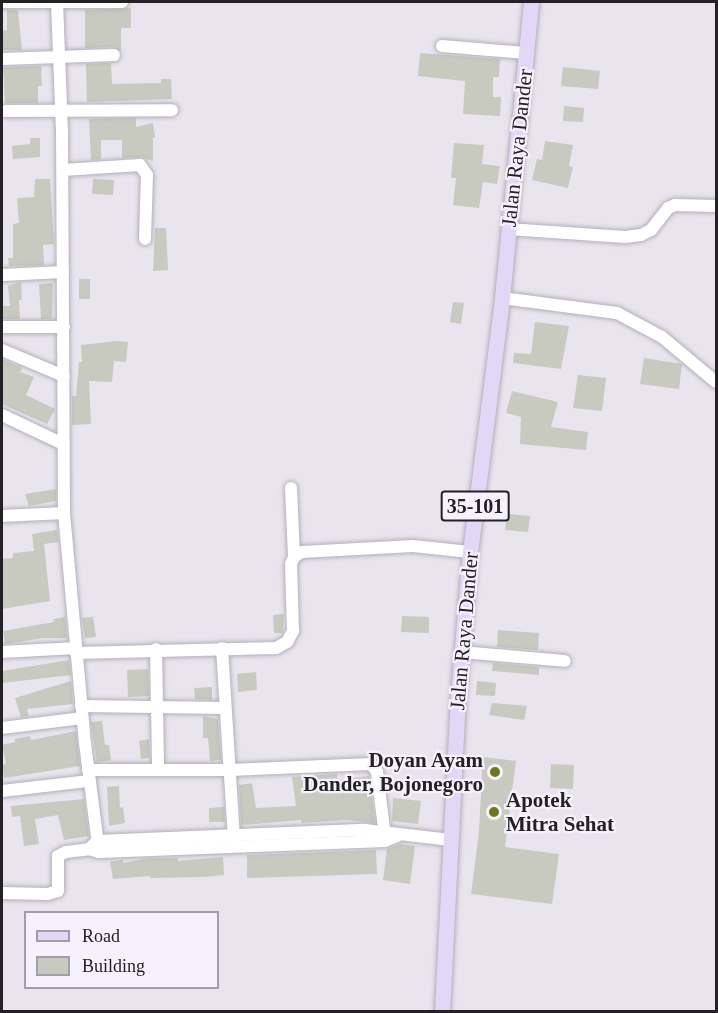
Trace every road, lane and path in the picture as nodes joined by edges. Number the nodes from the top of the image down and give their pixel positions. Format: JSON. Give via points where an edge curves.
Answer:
{"nodes":[{"id":1,"x":2,"y":2,"type":"edge"},
{"id":2,"x":57,"y":2,"type":"edge"},
{"id":3,"x":122,"y":2,"type":"edge"},
{"id":4,"x":531,"y":2,"type":"edge"},
{"id":5,"x":442,"y":46,"type":"dead end"},
{"id":6,"x":526,"y":53,"type":"junction"},
{"id":7,"x":114,"y":55,"type":"dead end"},
{"id":8,"x":2,"y":59,"type":"edge"},
{"id":9,"x":59,"y":59,"type":"junction"},
{"id":10,"x":172,"y":110,"type":"dead end"},
{"id":11,"x":5,"y":111,"type":"dead end"},
{"id":12,"x":60,"y":112,"type":"junction"},
{"id":13,"x":63,"y":170,"type":"junction"},
{"id":14,"x":717,"y":206,"type":"edge"},
{"id":15,"x":508,"y":229,"type":"junction"},
{"id":16,"x":145,"y":239,"type":"dead end"},
{"id":17,"x":63,"y":272,"type":"junction"},
{"id":18,"x":2,"y":275,"type":"edge"},
{"id":19,"x":502,"y":298,"type":"junction"},
{"id":20,"x":2,"y":327,"type":"edge"},
{"id":21,"x":64,"y":327,"type":"junction"},
{"id":22,"x":2,"y":350,"type":"edge"},
{"id":23,"x":64,"y":376,"type":"junction"},
{"id":24,"x":717,"y":382,"type":"edge"},
{"id":25,"x":2,"y":417,"type":"edge"},
{"id":26,"x":63,"y":444,"type":"junction"},
{"id":27,"x":291,"y":488,"type":"dead end"},
{"id":28,"x":64,"y":513,"type":"junction"},
{"id":29,"x":2,"y":516,"type":"edge"},
{"id":30,"x":470,"y":552,"type":"junction"},
{"id":31,"x":294,"y":557,"type":"junction"},
{"id":32,"x":222,"y":648,"type":"junction"},
{"id":33,"x":156,"y":649,"type":"junction"},
{"id":34,"x":76,"y":651,"type":"junction"},
{"id":35,"x":2,"y":652,"type":"edge"},
{"id":36,"x":461,"y":652,"type":"junction"},
{"id":37,"x":565,"y":661,"type":"dead end"},
{"id":38,"x":157,"y":706,"type":"junction"},
{"id":39,"x":225,"y":708,"type":"junction"},
{"id":40,"x":82,"y":712,"type":"junction"},
{"id":41,"x":2,"y":728,"type":"edge"},
{"id":42,"x":158,"y":769,"type":"junction"},
{"id":43,"x":230,"y":770,"type":"junction"},
{"id":44,"x":88,"y":775,"type":"junction"},
{"id":45,"x":2,"y":791,"type":"edge"},
{"id":46,"x":385,"y":836,"type":"junction"},
{"id":47,"x":234,"y":840,"type":"junction"},
{"id":48,"x":450,"y":840,"type":"junction"},
{"id":49,"x":95,"y":847,"type":"junction"},
{"id":50,"x":2,"y":893,"type":"edge"},
{"id":51,"x":442,"y":1011,"type":"edge"}],
"edges":[{"from":1,"to":2,"type":"street"},
{"from":2,"to":3,"type":"street"},
{"from":2,"to":9,"type":"street"},
{"from":4,"to":6,"type":"main road","name":"Jalan Raya Dander","number":"35-101"},
{"from":5,"to":6,"type":"street"},
{"from":6,"to":15,"type":"main road","name":"Jalan Raya Dander","number":"35-101"},
{"from":7,"to":9,"type":"street"},
{"from":8,"to":9,"type":"street"},
{"from":9,"to":12,"type":"street"},
{"from":10,"to":12,"type":"street"},
{"from":11,"to":12,"type":"street"},
{"from":12,"to":13,"type":"street"},
{"from":13,"to":16,"type":"street","via":[[140,165],[147,175]]},
{"from":13,"to":17,"type":"street"},
{"from":14,"to":15,"type":"street","via":[[675,205],[668,208],[651,231],[625,237]]},
{"from":15,"to":19,"type":"main road","name":"Jalan Raya Dander","number":"35-101"},
{"from":17,"to":18,"type":"street"},
{"from":17,"to":21,"type":"street"},
{"from":19,"to":24,"type":"street","via":[[617,313],[662,337]]},
{"from":19,"to":30,"type":"main road","name":"Jalan Raya Dander","number":"35-101"},
{"from":20,"to":21,"type":"street"},
{"from":21,"to":23,"type":"street"},
{"from":22,"to":23,"type":"street"},
{"from":23,"to":26,"type":"street"},
{"from":25,"to":26,"type":"street"},
{"from":26,"to":28,"type":"street"},
{"from":27,"to":31,"type":"street"},
{"from":28,"to":29,"type":"street"},
{"from":28,"to":34,"type":"street"},
{"from":30,"to":31,"type":"street","via":[[401,546],[309,550]]},
{"from":30,"to":36,"type":"main road","name":"Jalan Raya Dander","number":"35-101"},
{"from":31,"to":32,"type":"street","via":[[291,638],[276,648]]},
{"from":32,"to":33,"type":"street"},
{"from":32,"to":39,"type":"street"},
{"from":33,"to":34,"type":"street"},
{"from":33,"to":38,"type":"street"},
{"from":34,"to":35,"type":"street"},
{"from":34,"to":40,"type":"street"},
{"from":36,"to":37,"type":"street"},
{"from":36,"to":48,"type":"main road","name":"Jalan Raya Dander","number":"35-101"},
{"from":38,"to":39,"type":"street"},
{"from":38,"to":40,"type":"street"},
{"from":38,"to":42,"type":"street"},
{"from":39,"to":43,"type":"street"},
{"from":40,"to":41,"type":"street"},
{"from":40,"to":44,"type":"street"},
{"from":42,"to":43,"type":"street"},
{"from":42,"to":44,"type":"street"},
{"from":43,"to":46,"type":"street","via":[[372,764],[377,772]]},
{"from":43,"to":47,"type":"street"},
{"from":44,"to":45,"type":"street"},
{"from":44,"to":49,"type":"street"},
{"from":46,"to":47,"type":"street"},
{"from":46,"to":48,"type":"street"},
{"from":47,"to":49,"type":"street"},
{"from":48,"to":51,"type":"main road","name":"Jalan Raya Dander","number":"35-101"},
{"from":49,"to":50,"type":"street","via":[[58,856],[60,887],[54,893]]}]}
